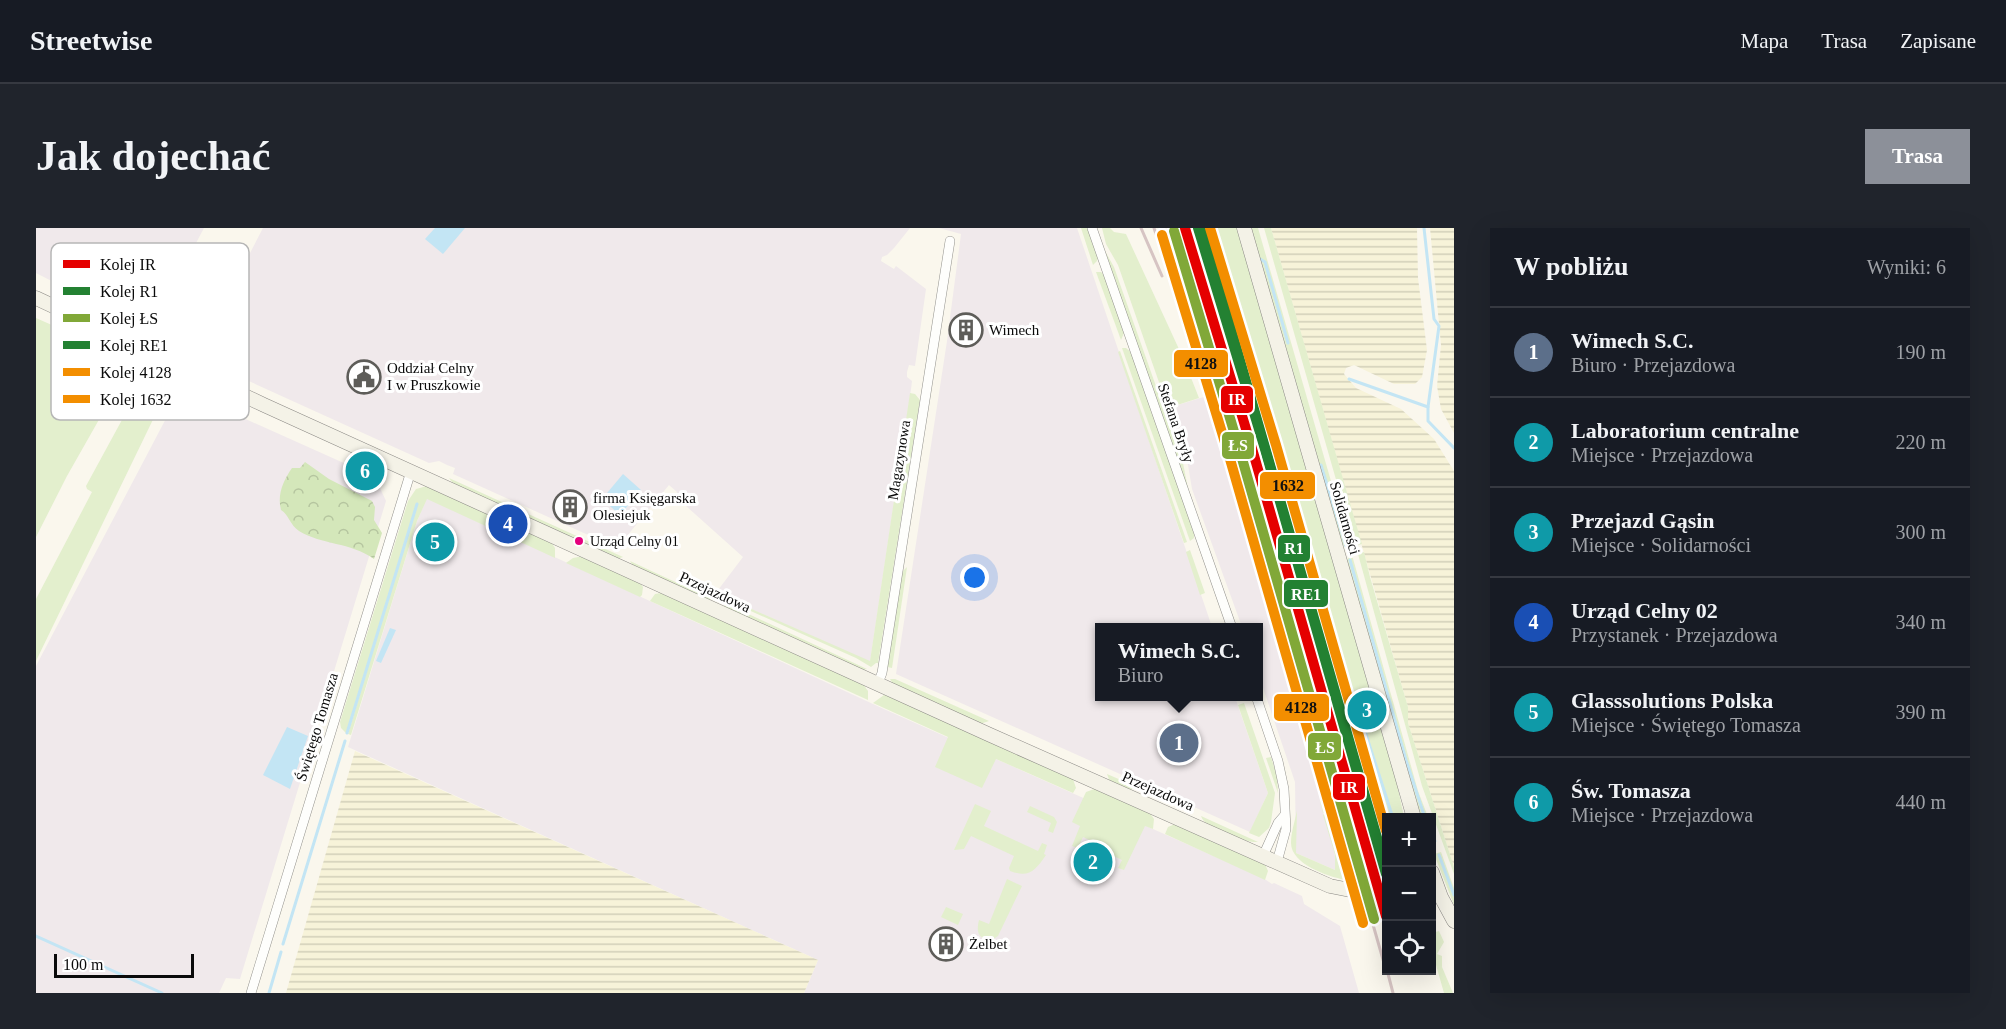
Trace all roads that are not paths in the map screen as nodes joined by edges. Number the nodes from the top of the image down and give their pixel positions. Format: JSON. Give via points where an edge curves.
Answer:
{"nodes":[{"id":1,"x":1092,"y":228,"type":"edge"},
{"id":2,"x":1244,"y":228,"type":"edge"},
{"id":3,"x":951,"y":241,"type":"dead end"},
{"id":4,"x":36,"y":298,"type":"edge"},
{"id":5,"x":51,"y":305,"type":"edge"},
{"id":6,"x":249,"y":398,"type":"edge"},
{"id":7,"x":411,"y":471,"type":"junction"},
{"id":8,"x":1231,"y":623,"type":"edge"},
{"id":9,"x":878,"y":683,"type":"junction"},
{"id":10,"x":1258,"y":701,"type":"edge"},
{"id":11,"x":1413,"y":813,"type":"edge"},
{"id":12,"x":1284,"y":816,"type":"junction"},
{"id":13,"x":1263,"y":856,"type":"junction"},
{"id":14,"x":1277,"y":862,"type":"junction"},
{"id":15,"x":1436,"y":884,"type":"edge"},
{"id":16,"x":1382,"y":887,"type":"edge"},
{"id":17,"x":1454,"y":921,"type":"edge"},
{"id":18,"x":251,"y":993,"type":"edge"}],
"edges":[{"from":1,"to":8,"type":"street","name":"Stefana Bryły"},
{"from":2,"to":11,"type":"street","name":"Solidarności"},
{"from":3,"to":9,"type":"street","name":"Magazynowa"},
{"from":4,"to":5,"type":"street","name":"Przejazdowa"},
{"from":6,"to":7,"type":"street","name":"Przejazdowa"},
{"from":7,"to":9,"type":"street","name":"Przejazdowa"},
{"from":7,"to":18,"type":"street","name":"Świętego Tomasza"},
{"from":9,"to":13,"type":"street","name":"Przejazdowa"},
{"from":10,"to":12,"type":"street","via":[[1282,775]]},
{"from":12,"to":13,"type":"street"},
{"from":12,"to":14,"type":"street","via":[[1286,829]]},
{"from":13,"to":14,"type":"street","name":"Przejazdowa"},
{"from":14,"to":16,"type":"street","name":"Przejazdowa","via":[[1342,890]]},
{"from":15,"to":17,"type":"street"}]}
